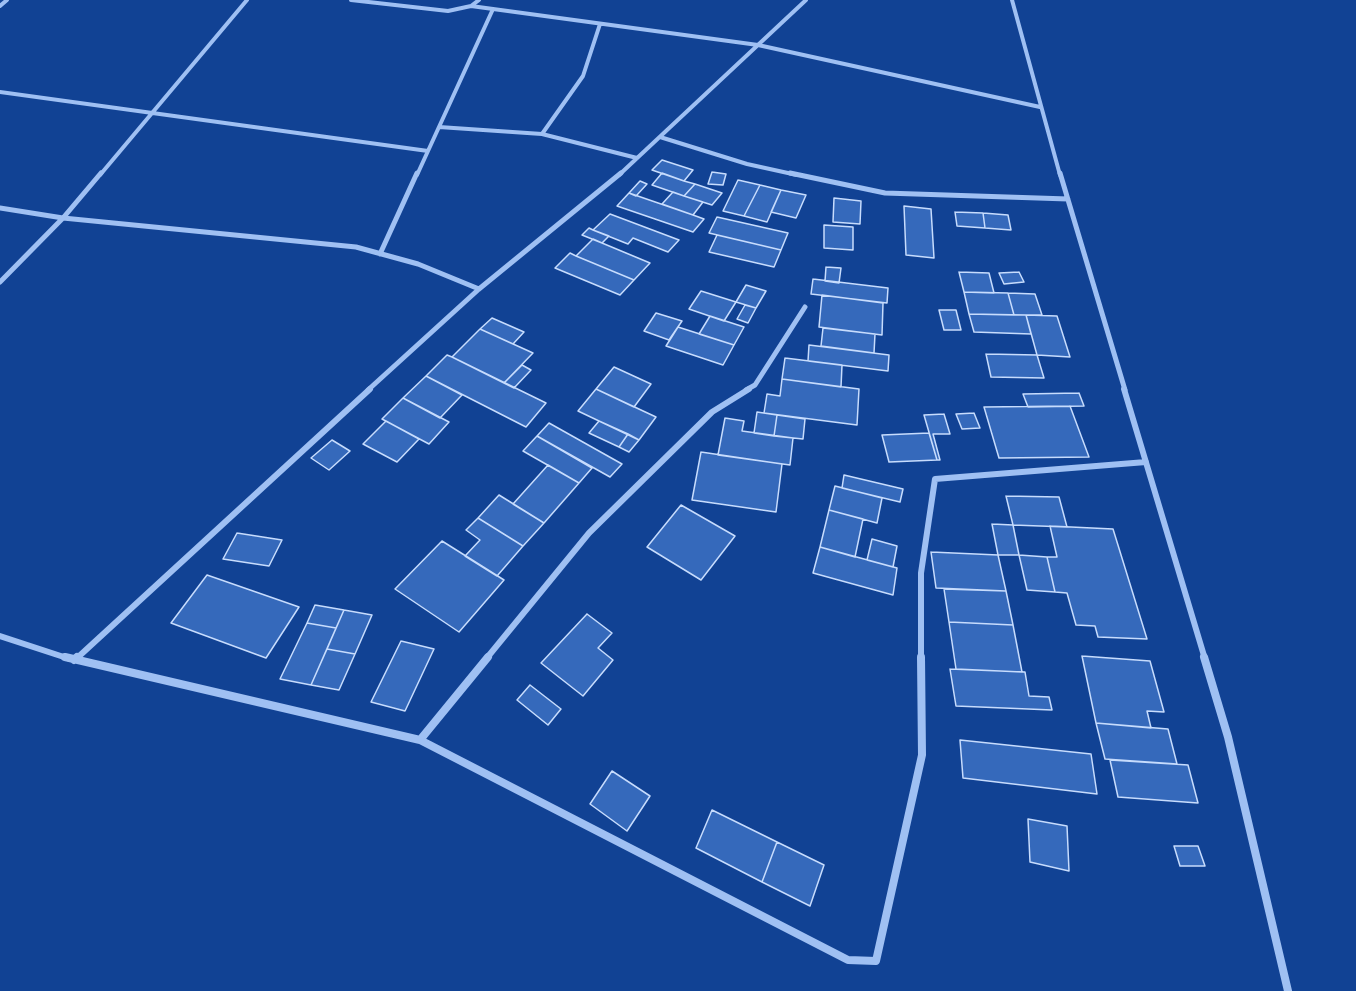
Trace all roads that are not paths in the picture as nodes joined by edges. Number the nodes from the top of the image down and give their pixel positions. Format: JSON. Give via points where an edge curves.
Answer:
{"nodes":[{"id":1,"x":7,"y":0,"type":"edge"},
{"id":2,"x":247,"y":0,"type":"edge"},
{"id":3,"x":351,"y":0,"type":"edge"},
{"id":4,"x":479,"y":0,"type":"edge"},
{"id":5,"x":806,"y":0,"type":"edge"},
{"id":6,"x":1012,"y":0,"type":"edge"},
{"id":7,"x":0,"y":6,"type":"edge"},
{"id":8,"x":471,"y":6,"type":"junction"},
{"id":9,"x":493,"y":9,"type":"junction"},
{"id":10,"x":600,"y":24,"type":"junction"},
{"id":11,"x":758,"y":45,"type":"junction"},
{"id":12,"x":0,"y":92,"type":"edge"},
{"id":13,"x":1040,"y":107,"type":"junction"},
{"id":14,"x":153,"y":111,"type":"junction"},
{"id":15,"x":439,"y":127,"type":"junction"},
{"id":16,"x":542,"y":134,"type":"junction"},
{"id":17,"x":660,"y":137,"type":"junction"},
{"id":18,"x":428,"y":151,"type":"junction"},
{"id":19,"x":637,"y":159,"type":"junction"},
{"id":20,"x":1068,"y":199,"type":"junction"},
{"id":21,"x":0,"y":208,"type":"edge"},
{"id":22,"x":63,"y":218,"type":"junction"},
{"id":23,"x":380,"y":254,"type":"junction"},
{"id":24,"x":0,"y":282,"type":"edge"},
{"id":25,"x":479,"y":289,"type":"junction"},
{"id":26,"x":806,"y":307,"type":"dead end"},
{"id":27,"x":1146,"y":462,"type":"junction"},
{"id":28,"x":0,"y":636,"type":"edge"},
{"id":29,"x":74,"y":660,"type":"junction"},
{"id":30,"x":420,"y":740,"type":"junction"},
{"id":31,"x":1288,"y":991,"type":"edge"}],
"edges":[{"from":1,"to":7,"type":"street"},
{"from":2,"to":14,"type":"street"},
{"from":3,"to":8,"type":"street","via":[[448,11]]},
{"from":4,"to":8,"type":"street"},
{"from":5,"to":11,"type":"street"},
{"from":6,"to":13,"type":"street"},
{"from":8,"to":9,"type":"street"},
{"from":9,"to":10,"type":"street"},
{"from":9,"to":15,"type":"street"},
{"from":10,"to":11,"type":"street"},
{"from":10,"to":16,"type":"street","via":[[583,76]]},
{"from":11,"to":13,"type":"street"},
{"from":11,"to":17,"type":"street"},
{"from":12,"to":14,"type":"street"},
{"from":13,"to":20,"type":"street"},
{"from":14,"to":18,"type":"street"},
{"from":14,"to":22,"type":"street"},
{"from":15,"to":16,"type":"street"},
{"from":15,"to":18,"type":"street"},
{"from":16,"to":19,"type":"street"},
{"from":17,"to":19,"type":"street"},
{"from":17,"to":20,"type":"street","via":[[747,164],[885,193]]},
{"from":18,"to":23,"type":"street"},
{"from":19,"to":25,"type":"street"},
{"from":20,"to":27,"type":"street"},
{"from":21,"to":22,"type":"street"},
{"from":22,"to":23,"type":"street","via":[[356,247]]},
{"from":22,"to":24,"type":"street"},
{"from":23,"to":25,"type":"street","via":[[418,264]]},
{"from":25,"to":29,"type":"street"},
{"from":26,"to":30,"type":"street","via":[[755,386],[712,412],[589,533]]},
{"from":27,"to":30,"type":"street","via":[[935,479],[921,573],[922,755],[876,961],[848,960]]},
{"from":27,"to":31,"type":"street","via":[[1228,737]]},
{"from":28,"to":29,"type":"street"},
{"from":29,"to":30,"type":"street"}]}
